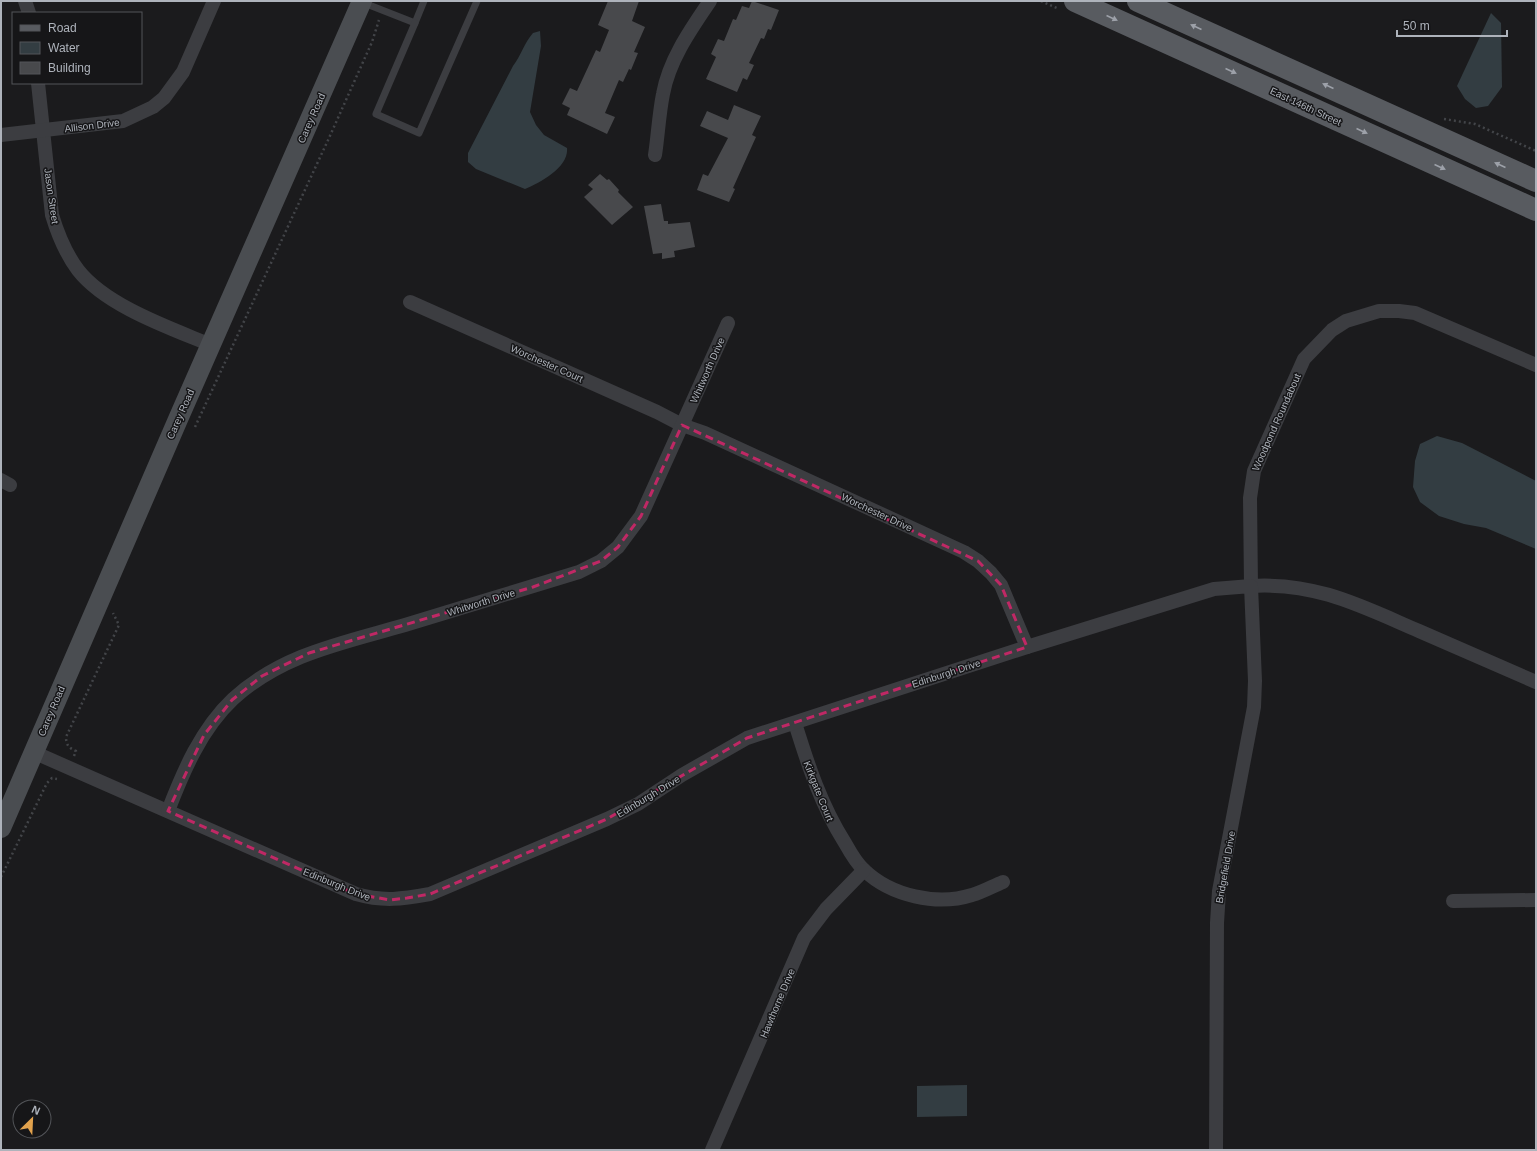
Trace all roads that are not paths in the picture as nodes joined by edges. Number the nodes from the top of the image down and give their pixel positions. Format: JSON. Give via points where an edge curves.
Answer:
{"nodes":[{"id":1,"x":25,"y":1,"type":"edge"},
{"id":2,"x":214,"y":1,"type":"edge"},
{"id":3,"x":362,"y":1,"type":"edge"},
{"id":4,"x":424,"y":1,"type":"edge"},
{"id":5,"x":477,"y":1,"type":"edge"},
{"id":6,"x":710,"y":1,"type":"edge"},
{"id":7,"x":1076,"y":1,"type":"edge"},
{"id":8,"x":1138,"y":1,"type":"edge"},
{"id":9,"x":29,"y":12,"type":"edge"},
{"id":10,"x":415,"y":22,"type":"junction"},
{"id":11,"x":38,"y":84,"type":"edge"},
{"id":12,"x":44,"y":130,"type":"junction"},
{"id":13,"x":1,"y":135,"type":"edge"},
{"id":14,"x":655,"y":155,"type":"dead end"},
{"id":15,"x":1536,"y":181,"type":"edge"},
{"id":16,"x":1536,"y":210,"type":"edge"},
{"id":17,"x":410,"y":302,"type":"dead end"},
{"id":18,"x":728,"y":323,"type":"dead end"},
{"id":19,"x":211,"y":345,"type":"junction"},
{"id":20,"x":1536,"y":365,"type":"edge"},
{"id":21,"x":682,"y":425,"type":"junction"},
{"id":22,"x":1251,"y":586,"type":"junction"},
{"id":23,"x":1027,"y":647,"type":"junction"},
{"id":24,"x":1536,"y":682,"type":"edge"},
{"id":25,"x":795,"y":723,"type":"junction"},
{"id":26,"x":33,"y":752,"type":"junction"},
{"id":27,"x":168,"y":811,"type":"junction"},
{"id":28,"x":1,"y":828,"type":"edge"},
{"id":29,"x":864,"y":870,"type":"junction"},
{"id":30,"x":1003,"y":882,"type":"dead end"},
{"id":31,"x":1536,"y":900,"type":"edge"},
{"id":32,"x":1453,"y":901,"type":"dead end"},
{"id":33,"x":712,"y":1150,"type":"edge"},
{"id":34,"x":1216,"y":1150,"type":"edge"}],
"edges":[{"from":1,"to":9,"type":"street"},
{"from":2,"to":12,"type":"street","name":"Allison Drive","via":[[183,72],[164,98],[153,107],[123,121]]},
{"from":3,"to":10,"type":"lane"},
{"from":3,"to":19,"type":"street","name":"Carey Road"},
{"from":4,"to":10,"type":"lane"},
{"from":5,"to":10,"type":"lane","via":[[419,133],[376,114]]},
{"from":6,"to":14,"type":"street","via":[[689,31],[674,61],[663,93]]},
{"from":7,"to":16,"type":"main road","name":"East 146th Street","one_way":true},
{"from":15,"to":8,"type":"main road","one_way":true},
{"from":11,"to":12,"type":"street","name":"Jason Street"},
{"from":12,"to":13,"type":"street","name":"Allison Drive"},
{"from":12,"to":19,"type":"street","name":"Jason Street","via":[[52,215],[64,247],[79,271],[107,297]]},
{"from":17,"to":21,"type":"street","name":"Worchester Court"},
{"from":18,"to":21,"type":"street","name":"Whitworth Drive"},
{"from":19,"to":26,"type":"street","name":"Carey Road"},
{"from":20,"to":22,"type":"street","name":"Woodpond Roundabout","via":[[1415,313],[1379,312],[1346,321],[1332,330],[1304,358],[1254,472],[1250,498]]},
{"from":21,"to":23,"type":"street","name":"Worchester Drive","via":[[964,552],[978,561],[1001,585]]},
{"from":21,"to":27,"type":"street","name":"Whitworth Drive","via":[[641,516],[618,547],[601,561],[579,572],[309,653],[262,676],[232,700],[204,735]]},
{"from":22,"to":23,"type":"street","name":"Edinburgh Drive","via":[[1214,589]]},
{"from":22,"to":24,"type":"street","via":[[1297,586],[1348,600]]},
{"from":22,"to":34,"type":"street","name":"Bridgefield Drive","via":[[1254,707],[1219,892],[1216,923]]},
{"from":23,"to":25,"type":"street","name":"Edinburgh Drive"},
{"from":25,"to":27,"type":"street","name":"Edinburgh Drive","via":[[747,738],[607,820],[430,894],[407,898],[374,899],[356,894]]},
{"from":25,"to":29,"type":"street","name":"Kirkgate Court","via":[[809,770],[830,820]]},
{"from":26,"to":27,"type":"street","name":"Edinburgh Drive"},
{"from":26,"to":28,"type":"street","name":"Carey Road"},
{"from":29,"to":30,"type":"street","name":"Kirkgate Court","via":[[893,889],[932,899],[972,895]]},
{"from":29,"to":33,"type":"street","name":"Hawthorne Drive","via":[[826,909],[804,938]]},
{"from":31,"to":32,"type":"street"}]}
